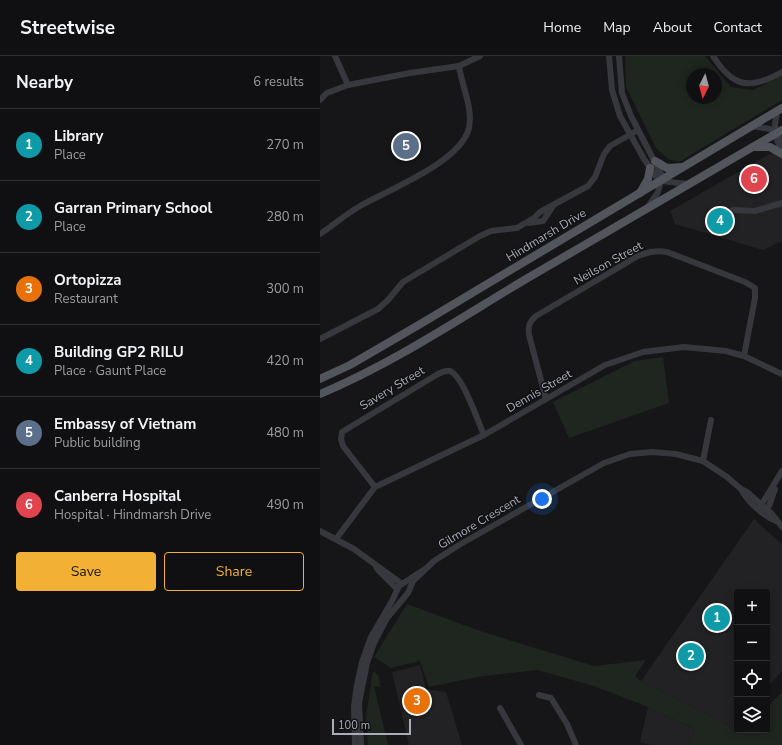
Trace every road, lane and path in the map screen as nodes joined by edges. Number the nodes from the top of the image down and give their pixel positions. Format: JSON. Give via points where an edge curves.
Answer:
{"nodes":[{"id":1,"x":335,"y":56,"type":"edge"},
{"id":2,"x":480,"y":56,"type":"edge"},
{"id":3,"x":609,"y":56,"type":"edge"},
{"id":4,"x":619,"y":56,"type":"edge"},
{"id":5,"x":713,"y":56,"type":"edge"},
{"id":6,"x":460,"y":66,"type":"junction"},
{"id":7,"x":782,"y":72,"type":"edge"},
{"id":8,"x":348,"y":85,"type":"junction"},
{"id":9,"x":323,"y":93,"type":"edge"},
{"id":10,"x":320,"y":100,"type":"edge"},
{"id":11,"x":780,"y":109,"type":"edge"},
{"id":12,"x":751,"y":126,"type":"junction"},
{"id":13,"x":638,"y":130,"type":"junction"},
{"id":14,"x":779,"y":132,"type":"edge"},
{"id":15,"x":630,"y":134,"type":"junction"},
{"id":16,"x":782,"y":141,"type":"edge"},
{"id":17,"x":753,"y":147,"type":"junction"},
{"id":18,"x":782,"y":151,"type":"edge"},
{"id":19,"x":782,"y":154,"type":"edge"},
{"id":20,"x":652,"y":164,"type":"junction"},
{"id":21,"x":685,"y":167,"type":"junction"},
{"id":22,"x":662,"y":181,"type":"junction"},
{"id":23,"x":687,"y":184,"type":"junction"},
{"id":24,"x":640,"y":194,"type":"junction"},
{"id":25,"x":782,"y":203,"type":"edge"},
{"id":26,"x":553,"y":206,"type":"junction"},
{"id":27,"x":648,"y":206,"type":"junction"},
{"id":28,"x":733,"y":210,"type":"dead end"},
{"id":29,"x":526,"y":224,"type":"junction"},
{"id":30,"x":320,"y":234,"type":"edge"},
{"id":31,"x":320,"y":339,"type":"edge"},
{"id":32,"x":744,"y":356,"type":"junction"},
{"id":33,"x":782,"y":374,"type":"edge"},
{"id":34,"x":320,"y":379,"type":"edge"},
{"id":35,"x":320,"y":394,"type":"edge"},
{"id":36,"x":546,"y":398,"type":"junction"},
{"id":37,"x":711,"y":420,"type":"dead end"},
{"id":38,"x":484,"y":435,"type":"junction"},
{"id":39,"x":703,"y":461,"type":"junction"},
{"id":40,"x":782,"y":471,"type":"edge"},
{"id":41,"x":778,"y":480,"type":"junction"},
{"id":42,"x":376,"y":487,"type":"junction"},
{"id":43,"x":760,"y":507,"type":"junction"},
{"id":44,"x":765,"y":511,"type":"junction"},
{"id":45,"x":782,"y":527,"type":"edge"},
{"id":46,"x":320,"y":531,"type":"edge"},
{"id":47,"x":336,"y":539,"type":"junction"},
{"id":48,"x":376,"y":567,"type":"junction"},
{"id":49,"x":425,"y":569,"type":"junction"},
{"id":50,"x":403,"y":584,"type":"junction"},
{"id":51,"x":409,"y":589,"type":"junction"},
{"id":52,"x":398,"y":590,"type":"junction"},
{"id":53,"x":404,"y":595,"type":"junction"},
{"id":54,"x":395,"y":603,"type":"junction"},
{"id":55,"x":385,"y":617,"type":"junction"},
{"id":56,"x":539,"y":695,"type":"dead end"},
{"id":57,"x":500,"y":708,"type":"dead end"},
{"id":58,"x":355,"y":745,"type":"edge"},
{"id":59,"x":361,"y":745,"type":"edge"},
{"id":60,"x":521,"y":745,"type":"edge"},
{"id":61,"x":576,"y":745,"type":"edge"}],
"edges":[{"from":1,"to":8,"type":"street"},
{"from":2,"to":6,"type":"street"},
{"from":3,"to":15,"type":"street","via":[[612,90],[620,116]]},
{"from":4,"to":13,"type":"street","via":[[622,93]]},
{"from":5,"to":7,"type":"street","via":[[727,75],[745,84],[762,82]]},
{"from":6,"to":8,"type":"street"},
{"from":6,"to":30,"type":"street","via":[[470,115],[467,133],[460,146],[447,157],[356,208]]},
{"from":8,"to":9,"type":"street"},
{"from":9,"to":10,"type":"street"},
{"from":11,"to":12,"type":"main road","name":"Hindmarsh Drive"},
{"from":11,"to":14,"type":"street","via":[[774,126]]},
{"from":12,"to":14,"type":"street"},
{"from":12,"to":21,"type":"main road","name":"Hindmarsh Drive"},
{"from":13,"to":15,"type":"street"},
{"from":13,"to":20,"type":"street"},
{"from":14,"to":16,"type":"street"},
{"from":14,"to":17,"type":"main road"},
{"from":14,"to":18,"type":"street","via":[[775,140]]},
{"from":15,"to":20,"type":"street"},
{"from":15,"to":26,"type":"street","via":[[610,146],[604,154],[596,177],[588,186]]},
{"from":17,"to":19,"type":"main road","via":[[770,148]]},
{"from":17,"to":23,"type":"main road"},
{"from":20,"to":21,"type":"main road","via":[[667,168]]},
{"from":20,"to":22,"type":"street"},
{"from":20,"to":24,"type":"main road"},
{"from":21,"to":22,"type":"main road","name":"Hindmarsh Drive"},
{"from":22,"to":23,"type":"street"},
{"from":22,"to":24,"type":"main road","name":"Hindmarsh Drive"},
{"from":22,"to":27,"type":"street"},
{"from":23,"to":27,"type":"main road"},
{"from":24,"to":34,"type":"main road","name":"Hindmarsh Drive","via":[[350,365]]},
{"from":25,"to":28,"type":"street","via":[[755,211]]},
{"from":26,"to":29,"type":"street","via":[[540,212]]},
{"from":26,"to":29,"type":"street","via":[[543,221]]},
{"from":27,"to":35,"type":"main road","via":[[429,337],[355,379]]},
{"from":29,"to":31,"type":"street","via":[[480,236],[403,282],[378,309]]},
{"from":32,"to":33,"type":"street","name":"Dennis Street"},
{"from":32,"to":36,"type":"street","name":"Dennis Street","via":[[706,348],[684,347],[643,352],[605,365]]},
{"from":32,"to":36,"type":"street","name":"Neilson Street","via":[[755,288],[667,252],[649,252],[638,256],[530,321],[529,335]]},
{"from":36,"to":38,"type":"street","name":"Dennis Street"},
{"from":37,"to":39,"type":"street"},
{"from":38,"to":42,"type":"street","name":"Dennis Street"},
{"from":38,"to":42,"type":"street","name":"Savery Street","via":[[456,376],[451,371],[438,374],[342,432],[340,439],[343,446]]},
{"from":39,"to":43,"type":"street","name":"Gilmore Crescent","via":[[727,477],[741,489],[744,496]]},
{"from":39,"to":49,"type":"street","name":"Gilmore Crescent","via":[[676,454],[652,452],[630,454],[604,463],[459,545]]},
{"from":40,"to":41,"type":"street"},
{"from":41,"to":43,"type":"street"},
{"from":41,"to":44,"type":"street"},
{"from":42,"to":47,"type":"street","name":"Dennis Street"},
{"from":43,"to":44,"type":"street","name":"Gilmore Crescent"},
{"from":44,"to":45,"type":"street","name":"Gilmore Crescent"},
{"from":46,"to":47,"type":"street"},
{"from":47,"to":48,"type":"street","via":[[354,549]]},
{"from":48,"to":50,"type":"street"},
{"from":48,"to":52,"type":"street"},
{"from":49,"to":50,"type":"street","name":"Gilmore Crescent"},
{"from":49,"to":51,"type":"street","name":"Gilmore Crescent"},
{"from":50,"to":51,"type":"street"},
{"from":50,"to":52,"type":"street","name":"Gilmore Crescent"},
{"from":51,"to":53,"type":"street","name":"Gilmore Crescent"},
{"from":52,"to":53,"type":"street"},
{"from":52,"to":54,"type":"street"},
{"from":53,"to":54,"type":"street"},
{"from":54,"to":55,"type":"street"},
{"from":55,"to":58,"type":"street","via":[[366,650],[357,685]]},
{"from":55,"to":59,"type":"street","via":[[374,643],[362,685],[359,713]]},
{"from":56,"to":61,"type":"street","via":[[551,698]]},
{"from":57,"to":60,"type":"street"}]}
